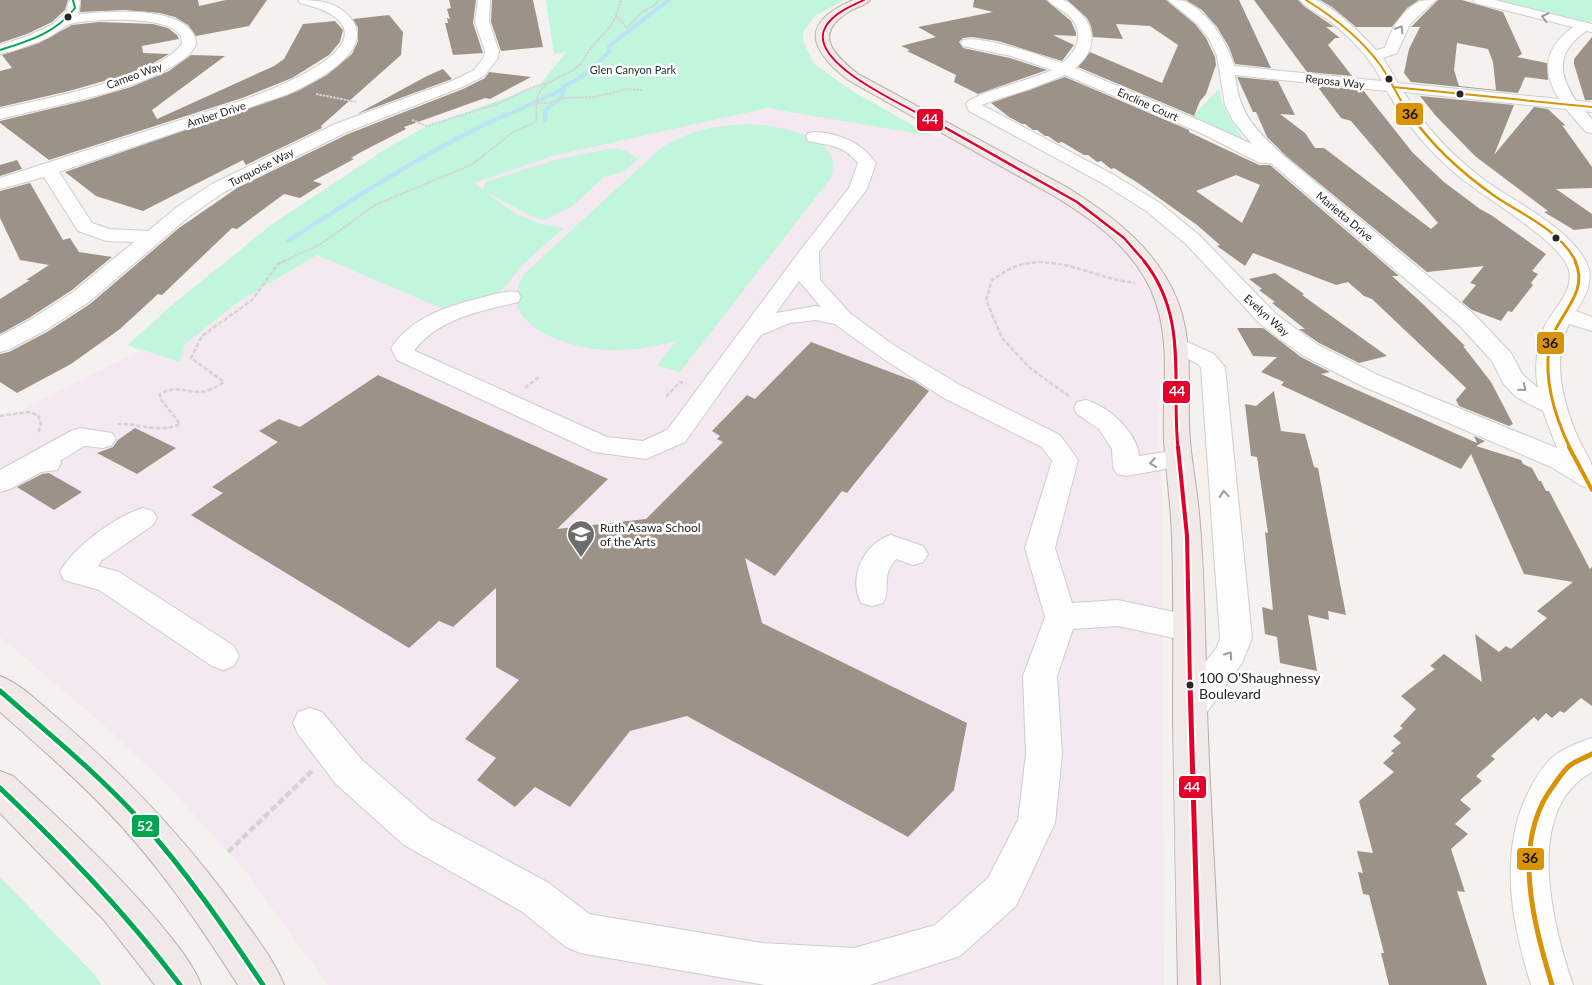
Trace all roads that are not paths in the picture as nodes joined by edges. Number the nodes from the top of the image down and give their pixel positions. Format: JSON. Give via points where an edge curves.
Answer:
{"nodes":[{"id":1,"x":73,"y":0,"type":"edge"},
{"id":2,"x":304,"y":0,"type":"edge"},
{"id":3,"x":484,"y":0,"type":"edge"},
{"id":4,"x":864,"y":0,"type":"edge"},
{"id":5,"x":1054,"y":0,"type":"edge"},
{"id":6,"x":1174,"y":0,"type":"edge"},
{"id":7,"x":1306,"y":0,"type":"edge"},
{"id":8,"x":1430,"y":0,"type":"edge"},
{"id":9,"x":1479,"y":0,"type":"edge"},
{"id":10,"x":68,"y":20,"type":"junction"},
{"id":11,"x":1588,"y":27,"type":"edge"},
{"id":12,"x":968,"y":43,"type":"dead end"},
{"id":13,"x":0,"y":50,"type":"edge"},
{"id":14,"x":1373,"y":54,"type":"junction"},
{"id":15,"x":1064,"y":68,"type":"junction"},
{"id":16,"x":1228,"y":70,"type":"junction"},
{"id":17,"x":1393,"y":87,"type":"junction"},
{"id":18,"x":1570,"y":105,"type":"junction"},
{"id":19,"x":1592,"y":107,"type":"edge"},
{"id":20,"x":0,"y":114,"type":"edge"},
{"id":21,"x":1592,"y":128,"type":"edge"},
{"id":22,"x":814,"y":137,"type":"dead end"},
{"id":23,"x":48,"y":169,"type":"junction"},
{"id":24,"x":0,"y":184,"type":"edge"},
{"id":25,"x":1317,"y":193,"type":"junction"},
{"id":26,"x":151,"y":237,"type":"junction"},
{"id":27,"x":809,"y":252,"type":"junction"},
{"id":28,"x":1585,"y":267,"type":"edge"},
{"id":29,"x":510,"y":297,"type":"dead end"},
{"id":30,"x":1563,"y":314,"type":"junction"},
{"id":31,"x":843,"y":319,"type":"junction"},
{"id":32,"x":1592,"y":324,"type":"edge"},
{"id":33,"x":753,"y":330,"type":"junction"},
{"id":34,"x":1176,"y":344,"type":"junction"},
{"id":35,"x":0,"y":345,"type":"edge"},
{"id":36,"x":1503,"y":358,"type":"junction"},
{"id":37,"x":1549,"y":374,"type":"junction"},
{"id":38,"x":1554,"y":407,"type":"junction"},
{"id":39,"x":1086,"y":408,"type":"road end"},
{"id":40,"x":102,"y":439,"type":"dead end"},
{"id":41,"x":1179,"y":459,"type":"junction"},
{"id":42,"x":1589,"y":481,"type":"edge"},
{"id":43,"x":0,"y":482,"type":"edge"},
{"id":44,"x":143,"y":518,"type":"dead end"},
{"id":45,"x":913,"y":554,"type":"dead end"},
{"id":46,"x":872,"y":594,"type":"dead end"},
{"id":47,"x":1061,"y":617,"type":"junction"},
{"id":48,"x":1188,"y":628,"type":"junction"},
{"id":49,"x":224,"y":656,"type":"dead end"},
{"id":50,"x":0,"y":691,"type":"edge"},
{"id":51,"x":1190,"y":708,"type":"junction"},
{"id":52,"x":322,"y":737,"type":"road end"},
{"id":53,"x":1592,"y":754,"type":"edge"},
{"id":54,"x":0,"y":788,"type":"edge"},
{"id":55,"x":180,"y":985,"type":"edge"},
{"id":56,"x":263,"y":985,"type":"edge"},
{"id":57,"x":1199,"y":985,"type":"edge"},
{"id":58,"x":1552,"y":985,"type":"edge"}],
"edges":[{"from":1,"to":10,"type":"street","via":[[75,8]]},
{"from":2,"to":23,"type":"street","name":"Amber Drive","via":[[337,11],[349,22],[352,30],[343,53],[311,77],[288,88]]},
{"from":3,"to":26,"type":"street","name":"Turquoise Way","via":[[482,22],[492,51],[491,58],[479,73],[333,131],[238,177],[195,203]]},
{"from":4,"to":34,"type":"main road","via":[[834,14],[824,26],[821,40],[830,58],[853,77],[1061,192],[1102,219],[1137,252],[1161,287],[1172,315]]},
{"from":5,"to":15,"type":"street","via":[[1072,12],[1086,34],[1083,49]]},
{"from":6,"to":16,"type":"street","name":"Marietta Drive","via":[[1200,19],[1214,35]]},
{"from":7,"to":14,"type":"street","via":[[1349,29]]},
{"from":14,"to":8,"type":"street","one_way":true,"via":[[1392,50],[1404,22]]},
{"from":11,"to":9,"type":"street","one_way":true},
{"from":10,"to":13,"type":"street","via":[[36,37]]},
{"from":10,"to":20,"type":"street","name":"Cameo Way","via":[[126,16],[156,19],[184,29],[190,38],[183,52],[143,74]]},
{"from":11,"to":18,"type":"street","via":[[1568,37],[1556,56],[1556,79]]},
{"from":12,"to":15,"type":"street","name":"Encline Court","via":[[1013,52]]},
{"from":14,"to":17,"type":"street"},
{"from":15,"to":25,"type":"street","name":"Encline Court","via":[[1226,138],[1275,164]]},
{"from":15,"to":42,"type":"street","name":"Evelyn Way","via":[[1038,82],[974,104],[979,111],[1108,179],[1153,207],[1193,240],[1268,319],[1310,350],[1371,381],[1560,460]]},
{"from":16,"to":17,"type":"street","name":"Reposa Way"},
{"from":16,"to":25,"type":"street","name":"Marietta Drive","via":[[1233,106],[1245,126]]},
{"from":17,"to":18,"type":"street","name":"Reposa Way"},
{"from":17,"to":28,"type":"street","via":[[1419,127],[1448,158],[1556,239]]},
{"from":18,"to":19,"type":"street","name":"Reposa Way"},
{"from":18,"to":21,"type":"street"},
{"from":22,"to":27,"type":"street","via":[[850,145],[867,163],[858,188]]},
{"from":23,"to":24,"type":"street","name":"Amber Drive"},
{"from":23,"to":26,"type":"street","via":[[85,227],[106,235]]},
{"from":25,"to":36,"type":"street","name":"Marietta Drive","via":[[1448,302]]},
{"from":26,"to":35,"type":"street","name":"Turquoise Way","via":[[81,297]]},
{"from":27,"to":31,"type":"street","via":[[809,280]]},
{"from":27,"to":33,"type":"street"},
{"from":28,"to":30,"type":"street","via":[[1578,291]]},
{"from":29,"to":33,"type":"street","via":[[436,320],[410,339],[403,348],[405,355],[603,446],[646,450],[676,436]]},
{"from":30,"to":32,"type":"street"},
{"from":30,"to":37,"type":"street","via":[[1551,342]]},
{"from":31,"to":33,"type":"street","via":[[816,314],[786,317]]},
{"from":31,"to":47,"type":"street","via":[[951,391],[1051,441],[1065,460],[1040,548]]},
{"from":34,"to":41,"type":"main road"},
{"from":51,"to":34,"type":"street","one_way":true,"via":[[1231,653],[1236,638],[1213,367],[1206,359]]},
{"from":36,"to":37,"type":"street"},
{"from":36,"to":38,"type":"street","name":"Marietta Drive","one_way":true,"via":[[1512,378],[1525,391]]},
{"from":37,"to":38,"type":"street"},
{"from":38,"to":42,"type":"street","via":[[1567,444]]},
{"from":41,"to":39,"type":"street","one_way":true,"via":[[1126,467],[1125,448],[1108,423]]},
{"from":40,"to":43,"type":"street","via":[[80,437],[40,456]]},
{"from":41,"to":48,"type":"main road","via":[[1185,512]]},
{"from":44,"to":49,"type":"street","via":[[91,553],[75,572],[108,580]]},
{"from":45,"to":46,"type":"street","via":[[891,546],[879,558],[869,579]]},
{"from":47,"to":48,"type":"street","via":[[1118,613]]},
{"from":47,"to":52,"type":"street","via":[[1032,670],[1044,754],[1036,823],[1002,892],[946,942],[854,969],[762,964],[580,933],[534,897],[417,832],[349,772]]},
{"from":48,"to":51,"type":"main road"},
{"from":50,"to":56,"type":"main road","via":[[134,814],[194,885]]},
{"from":51,"to":57,"type":"main road"},
{"from":53,"to":58,"type":"street","via":[[1566,769],[1546,795],[1534,826],[1529,862],[1532,905],[1542,957]]},
{"from":54,"to":55,"type":"main road","via":[[103,888]]}]}
